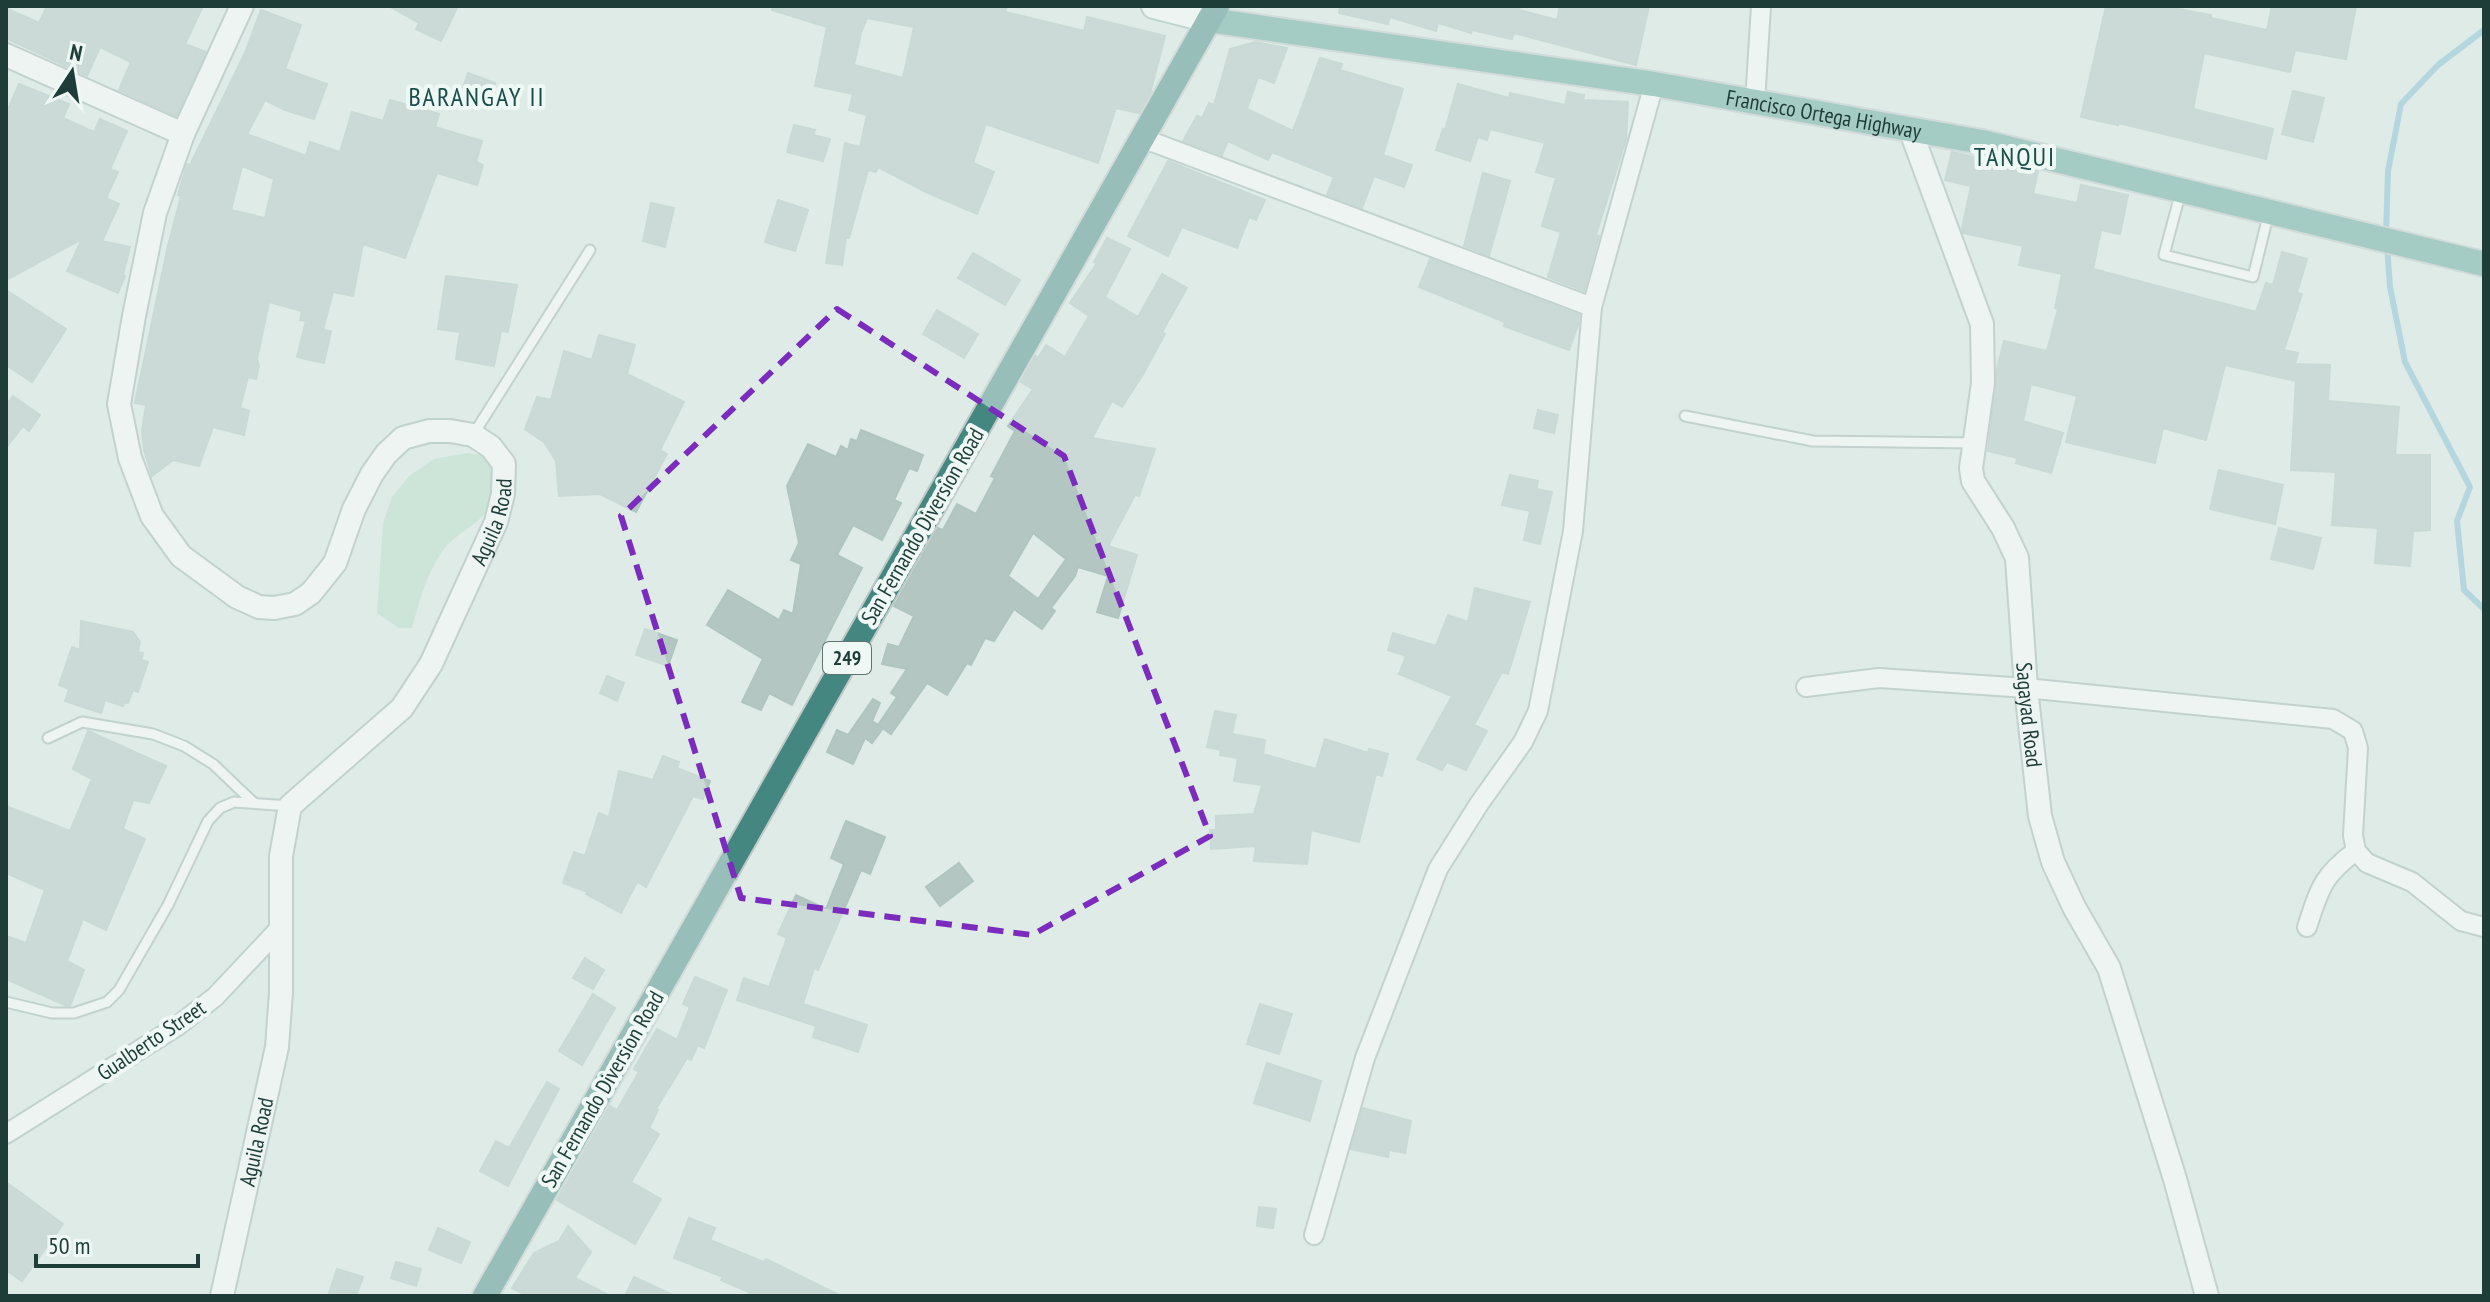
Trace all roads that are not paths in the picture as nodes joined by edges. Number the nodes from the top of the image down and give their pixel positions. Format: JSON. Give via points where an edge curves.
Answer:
{"nodes":[{"id":1,"x":242,"y":6,"type":"edge"},
{"id":2,"x":1154,"y":6,"type":"edge"},
{"id":3,"x":1761,"y":6,"type":"edge"},
{"id":4,"x":1213,"y":13,"type":"edge"},
{"id":5,"x":6,"y":55,"type":"edge"},
{"id":6,"x":1654,"y":84,"type":"junction"},
{"id":7,"x":1755,"y":102,"type":"junction"},
{"id":8,"x":1910,"y":129,"type":"junction"},
{"id":9,"x":183,"y":134,"type":"junction"},
{"id":10,"x":1142,"y":138,"type":"junction"},
{"id":11,"x":2181,"y":191,"type":"junction"},
{"id":12,"x":2269,"y":212,"type":"junction"},
{"id":13,"x":590,"y":250,"type":"dead end"},
{"id":14,"x":2484,"y":264,"type":"edge"},
{"id":15,"x":1592,"y":307,"type":"junction"},
{"id":16,"x":1685,"y":416,"type":"dead end"},
{"id":17,"x":473,"y":435,"type":"junction"},
{"id":18,"x":1975,"y":443,"type":"junction"},
{"id":19,"x":1806,"y":687,"type":"dead end"},
{"id":20,"x":2026,"y":688,"type":"junction"},
{"id":21,"x":48,"y":738,"type":"dead end"},
{"id":22,"x":254,"y":803,"type":"junction"},
{"id":23,"x":290,"y":806,"type":"junction"},
{"id":24,"x":2356,"y":851,"type":"junction"},
{"id":25,"x":2307,"y":927,"type":"dead end"},
{"id":26,"x":2484,"y":927,"type":"edge"},
{"id":27,"x":280,"y":928,"type":"junction"},
{"id":28,"x":6,"y":1002,"type":"edge"},
{"id":29,"x":6,"y":1134,"type":"edge"},
{"id":30,"x":1314,"y":1235,"type":"dead end"},
{"id":31,"x":222,"y":1296,"type":"edge"},
{"id":32,"x":485,"y":1296,"type":"edge"},
{"id":33,"x":2207,"y":1296,"type":"edge"}],
"edges":[{"from":1,"to":9,"type":"street"},
{"from":2,"to":4,"type":"main road","name":"Francisco Ortega Highway"},
{"from":3,"to":7,"type":"street"},
{"from":4,"to":6,"type":"main road","name":"Francisco Ortega Highway"},
{"from":4,"to":10,"type":"highway","name":"San Fernando Diversion Road","number":"249"},
{"from":5,"to":9,"type":"street"},
{"from":6,"to":7,"type":"main road","name":"Francisco Ortega Highway"},
{"from":6,"to":15,"type":"street"},
{"from":7,"to":8,"type":"main road","name":"Francisco Ortega Highway"},
{"from":8,"to":11,"type":"main road","name":"Francisco Ortega Highway"},
{"from":8,"to":18,"type":"street","name":"Sagayad Road","via":[[1982,324],[1983,383]]},
{"from":9,"to":17,"type":"street","via":[[155,213],[119,404],[130,458],[152,516],[181,556],[249,603],[274,608],[295,604],[335,563],[354,509],[386,454],[403,438],[429,431]]},
{"from":10,"to":15,"type":"street"},
{"from":10,"to":32,"type":"highway","name":"San Fernando Diversion Road","number":"249"},
{"from":11,"to":12,"type":"main road","name":"Francisco Ortega Highway"},
{"from":11,"to":12,"type":"lane","via":[[2164,255],[2227,271],[2253,277]]},
{"from":12,"to":14,"type":"main road","name":"Francisco Ortega Highway"},
{"from":13,"to":17,"type":"lane"},
{"from":15,"to":30,"type":"street","via":[[1573,531],[1538,711],[1438,869],[1365,1058]]},
{"from":16,"to":18,"type":"lane","via":[[1813,441]]},
{"from":17,"to":23,"type":"street","name":"Aguila Road","via":[[504,464],[503,494],[449,629],[402,708]]},
{"from":18,"to":20,"type":"street","name":"Sagayad Road","via":[[1973,481],[2017,558]]},
{"from":19,"to":20,"type":"street","via":[[1879,678]]},
{"from":20,"to":24,"type":"street","via":[[2344,724],[2353,731],[2358,748]]},
{"from":20,"to":33,"type":"street","name":"Sagayad Road","via":[[2040,816],[2053,862],[2109,968]]},
{"from":21,"to":22,"type":"lane","via":[[82,722],[153,734],[213,764]]},
{"from":22,"to":23,"type":"lane"},
{"from":22,"to":28,"type":"lane","via":[[234,802],[208,821],[168,905],[107,1002],[74,1013]]},
{"from":23,"to":27,"type":"street","name":"Aguila Road","via":[[281,856]]},
{"from":24,"to":25,"type":"street","via":[[2333,868]]},
{"from":24,"to":26,"type":"street","via":[[2367,863],[2412,882],[2461,921]]},
{"from":27,"to":29,"type":"street","name":"Gualberto Street","via":[[215,997],[176,1027]]},
{"from":27,"to":31,"type":"street","name":"Aguila Road","via":[[277,1047]]}]}
